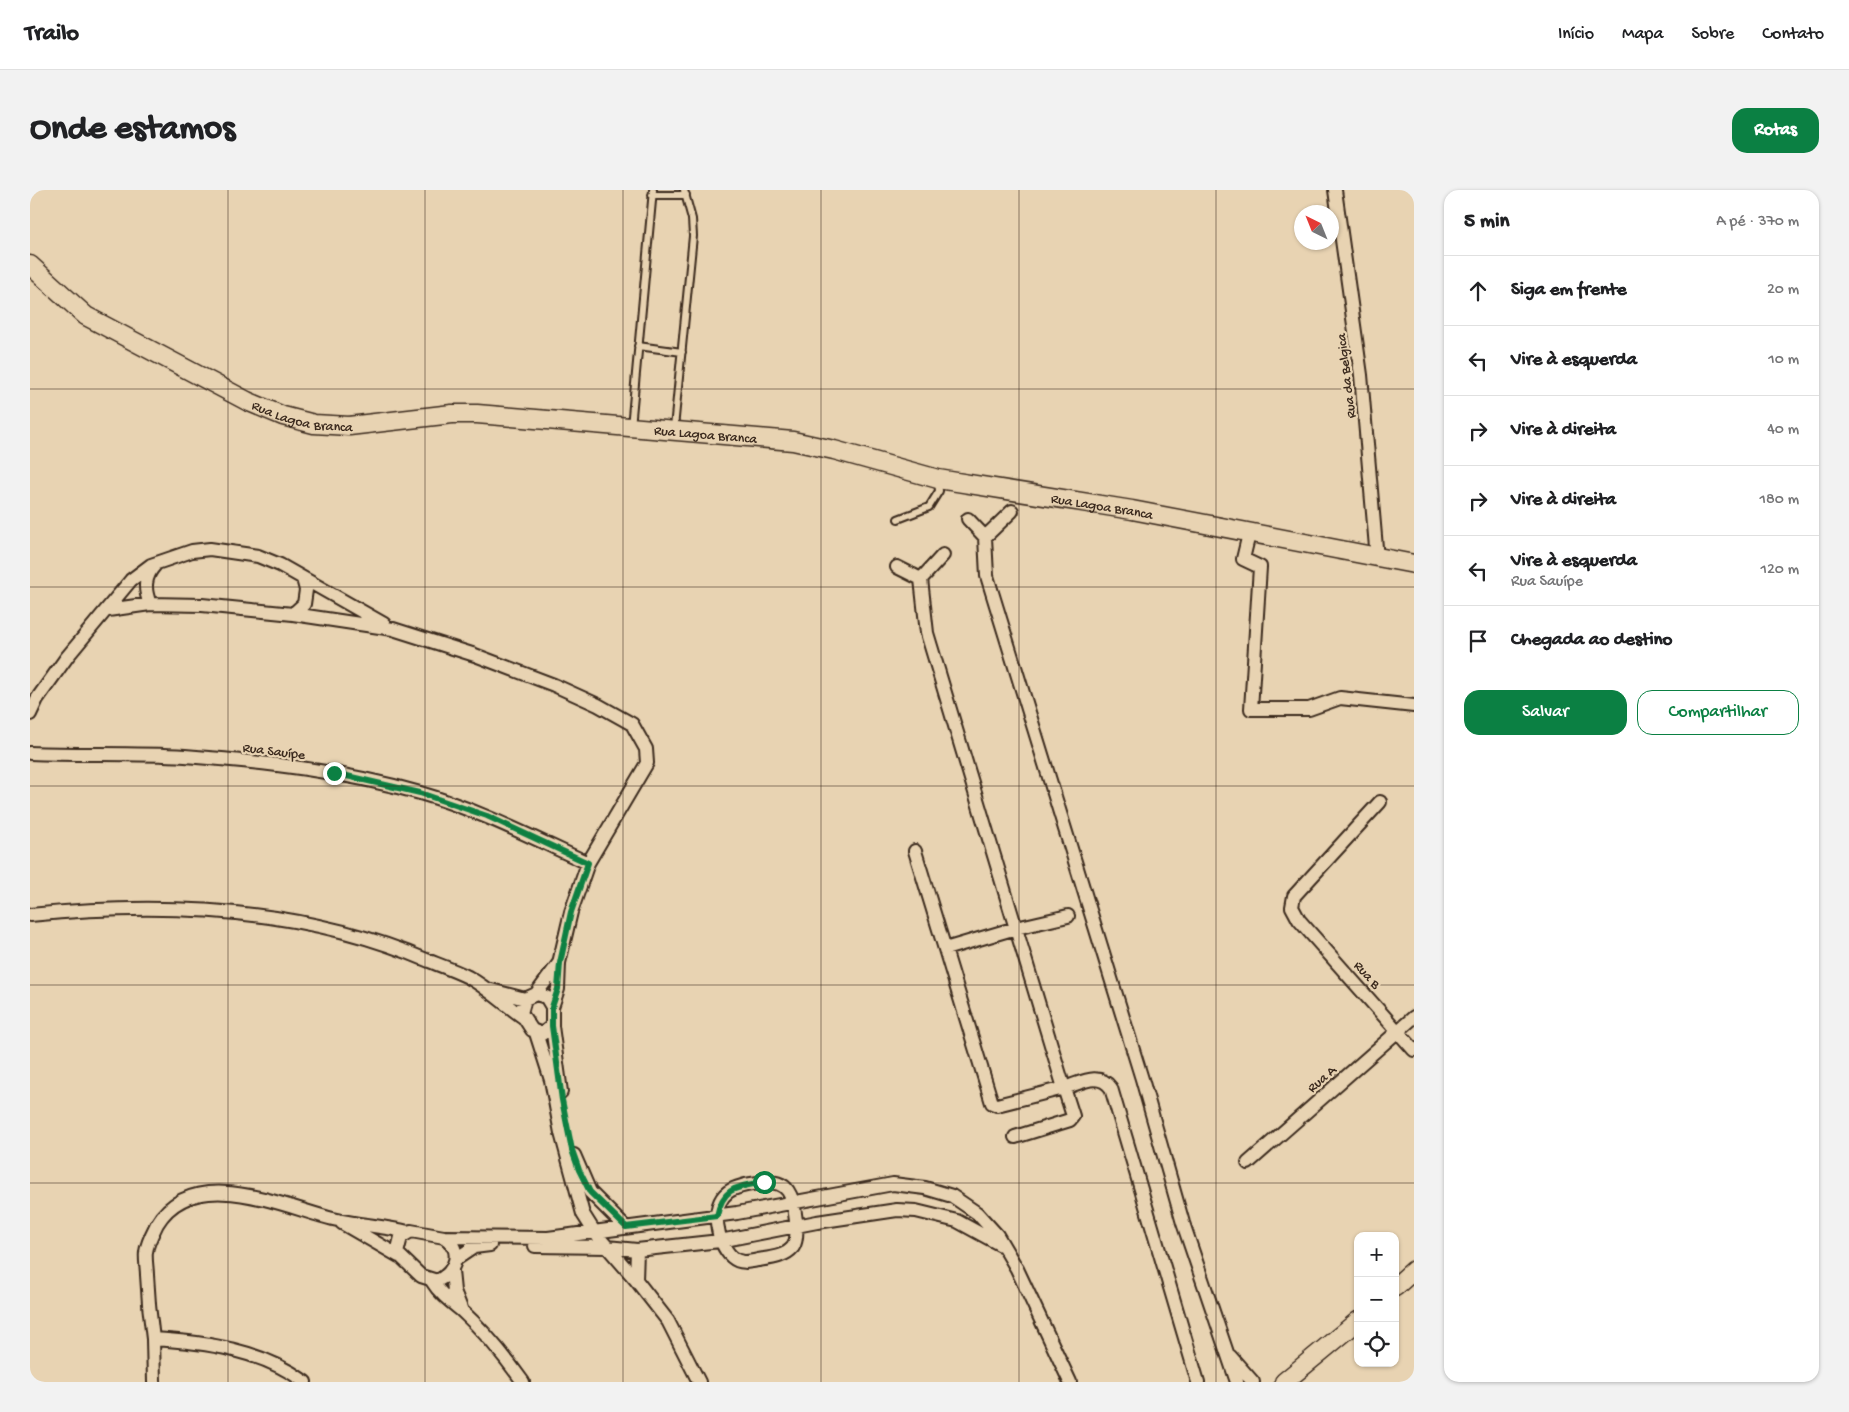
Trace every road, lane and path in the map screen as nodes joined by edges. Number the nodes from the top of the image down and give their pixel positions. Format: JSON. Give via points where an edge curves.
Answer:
{"nodes":[{"id":1,"x":1334,"y":190,"type":"edge"},
{"id":2,"x":652,"y":192,"type":"edge"},
{"id":3,"x":685,"y":193,"type":"edge"},
{"id":4,"x":30,"y":266,"type":"edge"},
{"id":5,"x":638,"y":346,"type":"junction"},
{"id":6,"x":682,"y":352,"type":"junction"},
{"id":7,"x":630,"y":428,"type":"junction"},
{"id":8,"x":674,"y":432,"type":"junction"},
{"id":9,"x":938,"y":479,"type":"junction"},
{"id":10,"x":1012,"y":511,"type":"dead end"},
{"id":11,"x":898,"y":519,"type":"dead end"},
{"id":12,"x":968,"y":519,"type":"dead end"},
{"id":13,"x":1249,"y":534,"type":"junction"},
{"id":14,"x":985,"y":537,"type":"junction"},
{"id":15,"x":942,"y":555,"type":"dead end"},
{"id":16,"x":1377,"y":558,"type":"junction"},
{"id":17,"x":156,"y":563,"type":"junction"},
{"id":18,"x":1414,"y":564,"type":"edge"},
{"id":19,"x":897,"y":567,"type":"dead end"},
{"id":20,"x":922,"y":579,"type":"junction"},
{"id":21,"x":303,"y":580,"type":"junction"},
{"id":22,"x":150,"y":604,"type":"junction"},
{"id":23,"x":108,"y":610,"type":"junction"},
{"id":24,"x":293,"y":614,"type":"junction"},
{"id":25,"x":393,"y":629,"type":"junction"},
{"id":26,"x":1414,"y":706,"type":"edge"},
{"id":27,"x":30,"y":714,"type":"edge"},
{"id":28,"x":30,"y":753,"type":"edge"},
{"id":29,"x":1380,"y":802,"type":"dead end"},
{"id":30,"x":915,"y":851,"type":"dead end"},
{"id":31,"x":588,"y":863,"type":"junction"},
{"id":32,"x":30,"y":915,"type":"edge"},
{"id":33,"x":1068,"y":916,"type":"dead end"},
{"id":34,"x":1016,"y":928,"type":"junction"},
{"id":35,"x":945,"y":949,"type":"junction"},
{"id":36,"x":560,"y":963,"type":"junction"},
{"id":37,"x":489,"y":990,"type":"junction"},
{"id":38,"x":531,"y":996,"type":"junction"},
{"id":39,"x":552,"y":1007,"type":"junction"},
{"id":40,"x":523,"y":1017,"type":"junction"},
{"id":41,"x":1414,"y":1017,"type":"edge"},
{"id":42,"x":552,"y":1026,"type":"junction"},
{"id":43,"x":1398,"y":1030,"type":"junction"},
{"id":44,"x":536,"y":1033,"type":"junction"},
{"id":45,"x":1414,"y":1050,"type":"edge"},
{"id":46,"x":1064,"y":1088,"type":"junction"},
{"id":47,"x":1015,"y":1137,"type":"dead end"},
{"id":48,"x":1248,"y":1163,"type":"dead end"},
{"id":49,"x":792,"y":1202,"type":"junction"},
{"id":50,"x":717,"y":1216,"type":"junction"},
{"id":51,"x":335,"y":1219,"type":"junction"},
{"id":52,"x":796,"y":1226,"type":"junction"},
{"id":53,"x":626,"y":1227,"type":"junction"},
{"id":54,"x":408,"y":1232,"type":"junction"},
{"id":55,"x":595,"y":1233,"type":"junction"},
{"id":56,"x":444,"y":1237,"type":"junction"},
{"id":57,"x":720,"y":1240,"type":"junction"},
{"id":58,"x":526,"y":1242,"type":"junction"},
{"id":59,"x":607,"y":1247,"type":"junction"},
{"id":60,"x":1005,"y":1248,"type":"junction"},
{"id":61,"x":637,"y":1250,"type":"junction"},
{"id":62,"x":399,"y":1256,"type":"junction"},
{"id":63,"x":454,"y":1265,"type":"junction"},
{"id":64,"x":1414,"y":1270,"type":"edge"},
{"id":65,"x":636,"y":1280,"type":"junction"},
{"id":66,"x":432,"y":1281,"type":"junction"},
{"id":67,"x":1399,"y":1283,"type":"edge"},
{"id":68,"x":462,"y":1311,"type":"junction"},
{"id":69,"x":1357,"y":1322,"type":"edge"},
{"id":70,"x":153,"y":1340,"type":"junction"},
{"id":71,"x":1225,"y":1350,"type":"junction"},
{"id":72,"x":1197,"y":1381,"type":"edge"},
{"id":73,"x":154,"y":1382,"type":"edge"},
{"id":74,"x":306,"y":1382,"type":"edge"},
{"id":75,"x":523,"y":1382,"type":"edge"},
{"id":76,"x":699,"y":1382,"type":"edge"},
{"id":77,"x":1070,"y":1382,"type":"edge"},
{"id":78,"x":1237,"y":1382,"type":"edge"},
{"id":79,"x":1252,"y":1382,"type":"edge"},
{"id":80,"x":1284,"y":1382,"type":"edge"}],
"edges":[{"from":1,"to":16,"type":"street","name":"Rua da Belgica","via":[[1361,375]]},
{"from":2,"to":3,"type":"lane"},
{"from":2,"to":5,"type":"lane"},
{"from":3,"to":6,"type":"lane","via":[[693,236]]},
{"from":4,"to":7,"type":"street","name":"Rua Lagoa Branca","via":[[86,316],[247,401],[283,416],[314,424],[349,426],[477,414]]},
{"from":5,"to":6,"type":"lane"},
{"from":5,"to":7,"type":"lane"},
{"from":6,"to":8,"type":"lane"},
{"from":7,"to":8,"type":"street","name":"Rua Lagoa Branca"},
{"from":8,"to":9,"type":"street","name":"Rua Lagoa Branca","via":[[810,444]]},
{"from":9,"to":11,"type":"lane","via":[[939,491],[929,507]]},
{"from":9,"to":13,"type":"street","name":"Rua Lagoa Branca","via":[[1132,510]]},
{"from":10,"to":14,"type":"street"},
{"from":12,"to":14,"type":"street"},
{"from":13,"to":16,"type":"street","name":"Rua Lagoa Branca"},
{"from":13,"to":26,"type":"street","via":[[1243,559],[1260,566],[1251,709],[1309,709],[1340,698]]},
{"from":14,"to":71,"type":"street","via":[[987,576],[1183,1222]]},
{"from":15,"to":20,"type":"street"},
{"from":16,"to":18,"type":"street","name":"Rua Lagoa Branca"},
{"from":17,"to":21,"type":"street","via":[[192,551],[218,550],[258,556]]},
{"from":17,"to":22,"type":"street","via":[[146,584]]},
{"from":17,"to":23,"type":"street","via":[[131,580]]},
{"from":19,"to":20,"type":"street"},
{"from":20,"to":34,"type":"street","via":[[927,633]]},
{"from":21,"to":24,"type":"street","via":[[306,590],[304,604]]},
{"from":21,"to":25,"type":"street"},
{"from":22,"to":23,"type":"street"},
{"from":22,"to":24,"type":"street","via":[[202,605]]},
{"from":23,"to":27,"type":"street","via":[[67,657]]},
{"from":24,"to":25,"type":"street"},
{"from":25,"to":31,"type":"street","via":[[554,684],[632,724],[646,749],[647,764]]},
{"from":28,"to":31,"type":"street","name":"Rua Sauípe","via":[[184,756],[334,773],[420,793],[487,816]]},
{"from":29,"to":43,"type":"street","name":"Rua B","via":[[1294,896],[1292,907],[1299,920]]},
{"from":30,"to":35,"type":"street"},
{"from":31,"to":36,"type":"street","via":[[571,912]]},
{"from":32,"to":37,"type":"street","via":[[79,910],[189,909],[255,915],[316,925],[401,948]]},
{"from":33,"to":34,"type":"street"},
{"from":34,"to":35,"type":"street"},
{"from":34,"to":46,"type":"street"},
{"from":35,"to":46,"type":"street","via":[[992,1103],[997,1106]]},
{"from":36,"to":38,"type":"street"},
{"from":36,"to":39,"type":"street","via":[[558,989]]},
{"from":37,"to":38,"type":"street"},
{"from":37,"to":40,"type":"street"},
{"from":38,"to":39,"type":"street","via":[[546,997]]},
{"from":38,"to":40,"type":"street","via":[[521,1009]]},
{"from":39,"to":42,"type":"street"},
{"from":40,"to":44,"type":"street"},
{"from":41,"to":43,"type":"street","name":"Rua A"},
{"from":42,"to":44,"type":"street","via":[[546,1033]]},
{"from":42,"to":53,"type":"street","via":[[562,1100],[579,1170],[590,1192]]},
{"from":43,"to":45,"type":"street","name":"Rua B"},
{"from":43,"to":48,"type":"street","name":"Rua A"},
{"from":44,"to":55,"type":"street","via":[[551,1080],[579,1206]]},
{"from":46,"to":47,"type":"street","via":[[1073,1116],[1070,1120]]},
{"from":46,"to":72,"type":"street","via":[[1098,1078],[1105,1080],[1111,1088]]},
{"from":49,"to":50,"type":"street"},
{"from":49,"to":50,"type":"street","via":[[788,1190],[779,1183],[764,1182],[727,1192],[720,1202]]},
{"from":49,"to":52,"type":"street"},
{"from":49,"to":60,"type":"street","via":[[893,1184],[924,1188],[952,1196],[977,1213]]},
{"from":50,"to":53,"type":"street"},
{"from":50,"to":57,"type":"street"},
{"from":51,"to":54,"type":"street"},
{"from":51,"to":62,"type":"street"},
{"from":51,"to":70,"type":"street","via":[[272,1201],[212,1191],[175,1205],[162,1215],[146,1252]]},
{"from":52,"to":57,"type":"street"},
{"from":52,"to":57,"type":"street","via":[[794,1246],[778,1256],[741,1262],[728,1254]]},
{"from":52,"to":60,"type":"street","via":[[885,1212],[916,1211],[957,1221]]},
{"from":53,"to":55,"type":"street"},
{"from":54,"to":56,"type":"street"},
{"from":54,"to":62,"type":"street","via":[[399,1243]]},
{"from":55,"to":58,"type":"street"},
{"from":55,"to":59,"type":"street"},
{"from":56,"to":58,"type":"street"},
{"from":56,"to":63,"type":"street","via":[[457,1250]]},
{"from":57,"to":61,"type":"street"},
{"from":58,"to":59,"type":"street"},
{"from":58,"to":63,"type":"street","via":[[479,1245]]},
{"from":59,"to":61,"type":"street"},
{"from":59,"to":65,"type":"street"},
{"from":60,"to":77,"type":"street"},
{"from":61,"to":65,"type":"street"},
{"from":62,"to":66,"type":"street"},
{"from":63,"to":66,"type":"street","via":[[443,1278]]},
{"from":63,"to":68,"type":"street","via":[[454,1291]]},
{"from":64,"to":67,"type":"street"},
{"from":65,"to":76,"type":"street","via":[[668,1321]]},
{"from":66,"to":68,"type":"street","via":[[443,1296]]},
{"from":68,"to":75,"type":"street"},
{"from":69,"to":80,"type":"street"},
{"from":70,"to":73,"type":"street"},
{"from":70,"to":74,"type":"street","via":[[230,1348]]},
{"from":71,"to":78,"type":"street"},
{"from":71,"to":79,"type":"street"}]}
